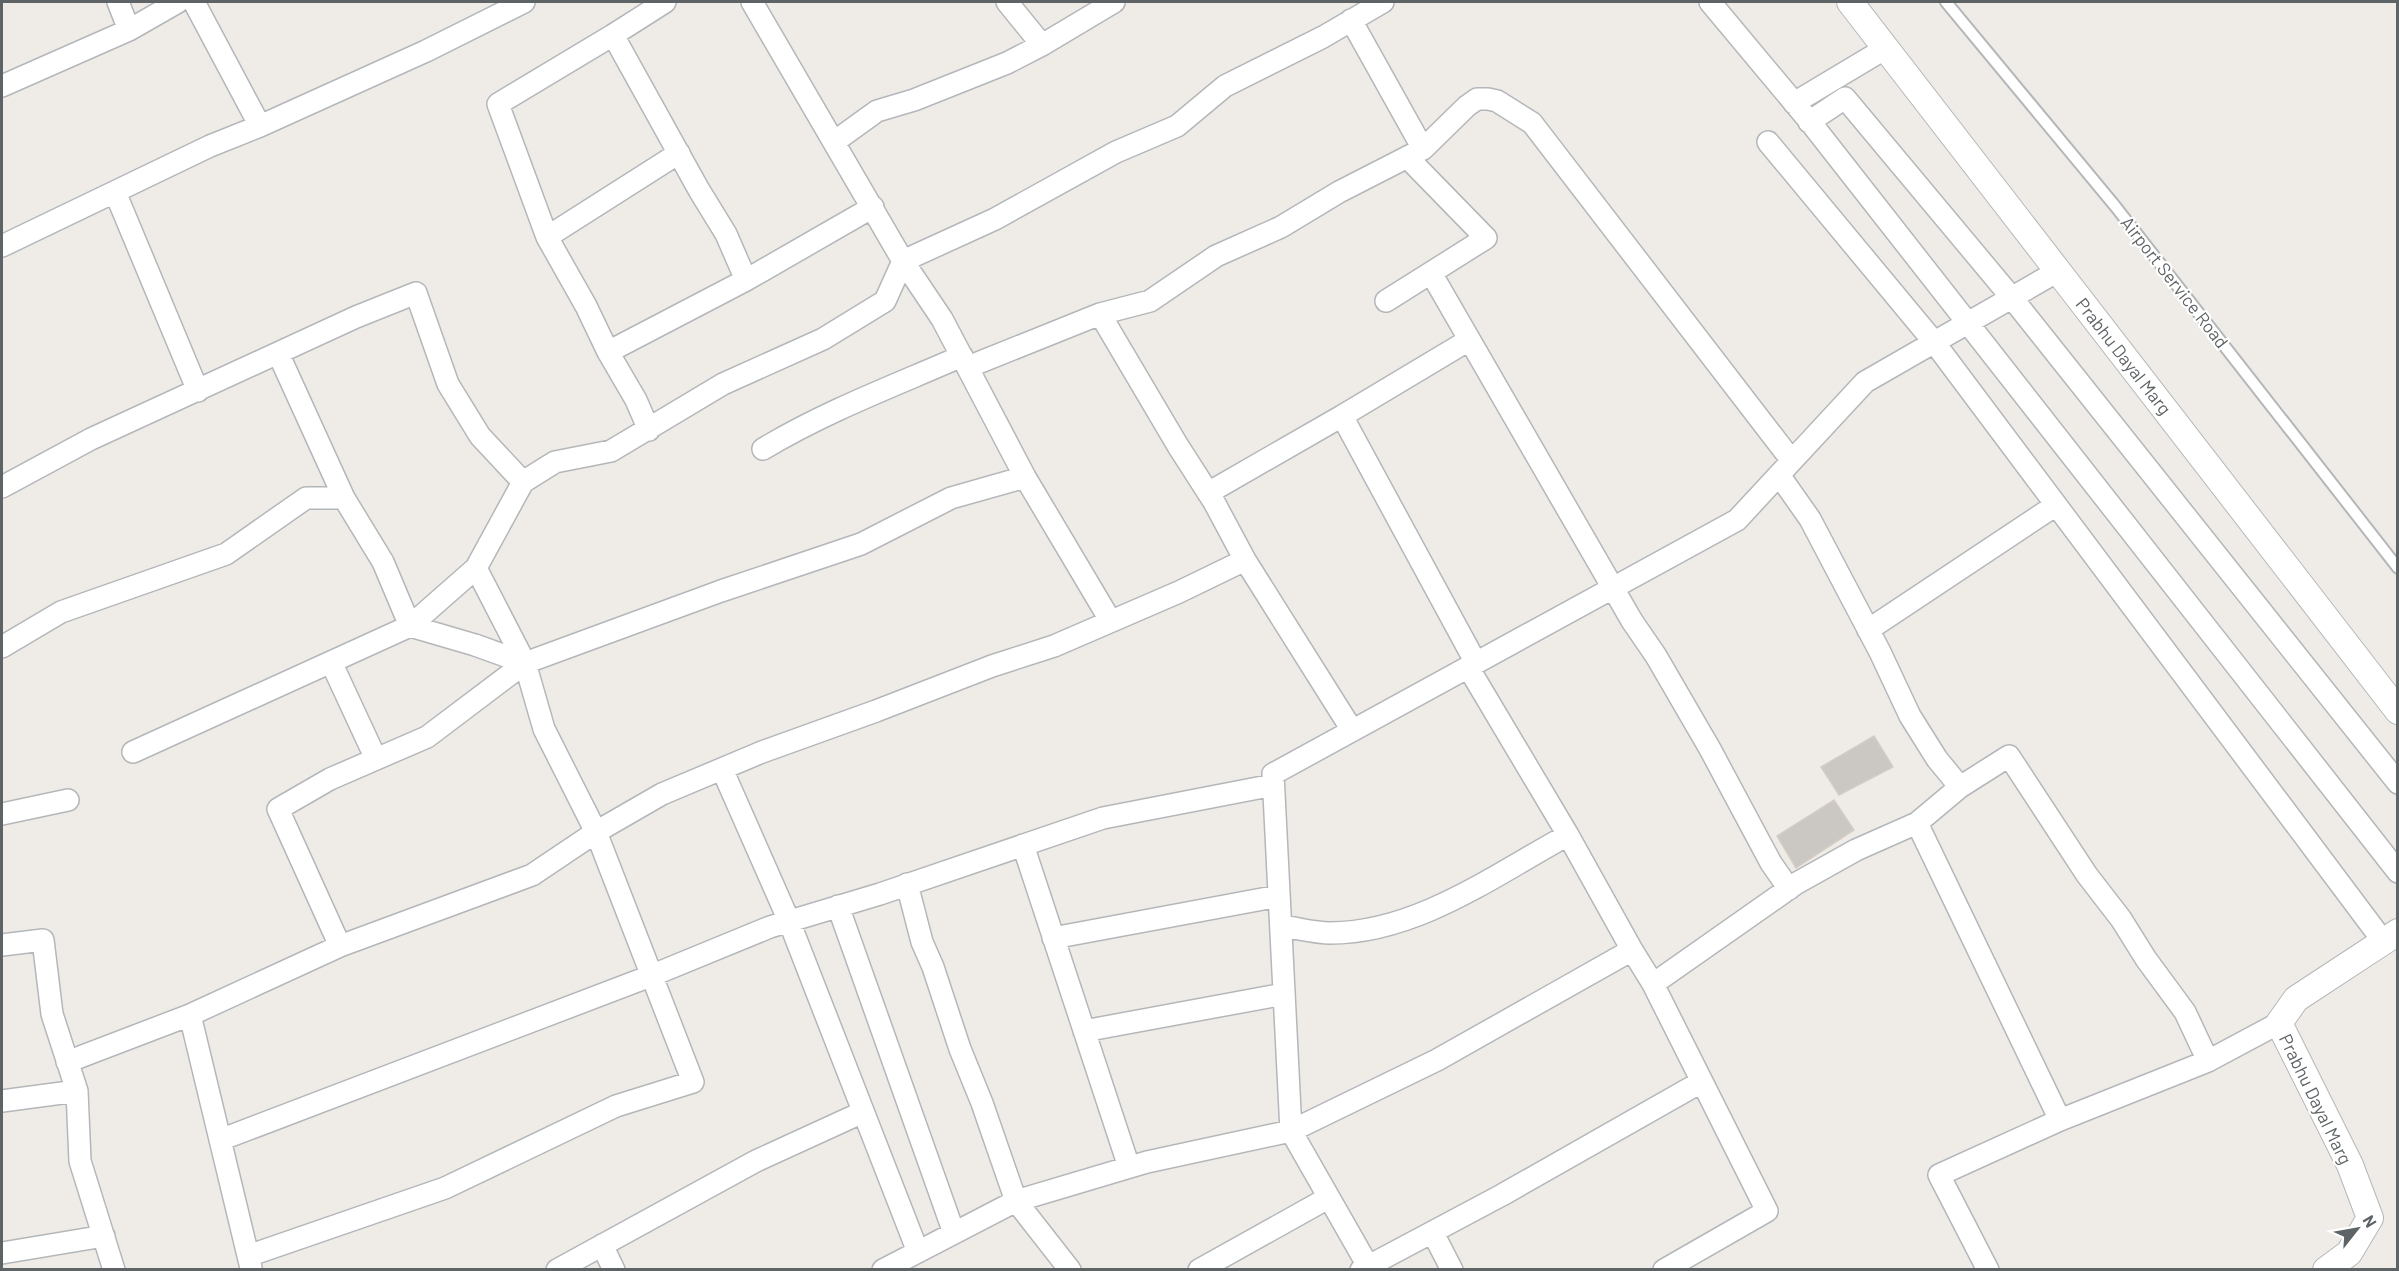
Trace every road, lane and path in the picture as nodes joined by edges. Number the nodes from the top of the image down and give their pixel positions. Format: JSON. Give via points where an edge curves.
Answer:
{"nodes":[{"id":1,"x":118,"y":2,"type":"edge"},
{"id":2,"x":178,"y":2,"type":"edge"},
{"id":3,"x":195,"y":2,"type":"edge"},
{"id":4,"x":524,"y":2,"type":"edge"},
{"id":5,"x":665,"y":2,"type":"edge"},
{"id":6,"x":752,"y":2,"type":"edge"},
{"id":7,"x":1007,"y":2,"type":"edge"},
{"id":8,"x":1114,"y":2,"type":"edge"},
{"id":9,"x":1383,"y":2,"type":"edge"},
{"id":10,"x":1710,"y":2,"type":"edge"},
{"id":11,"x":1850,"y":2,"type":"edge"},
{"id":12,"x":1946,"y":2,"type":"edge"},
{"id":13,"x":1351,"y":20,"type":"junction"},
{"id":14,"x":129,"y":30,"type":"junction"},
{"id":15,"x":613,"y":34,"type":"junction"},
{"id":16,"x":1042,"y":45,"type":"junction"},
{"id":17,"x":1886,"y":48,"type":"junction"},
{"id":18,"x":2,"y":86,"type":"edge"},
{"id":19,"x":1794,"y":103,"type":"junction"},
{"id":20,"x":1809,"y":122,"type":"junction"},
{"id":21,"x":260,"y":126,"type":"junction"},
{"id":22,"x":834,"y":142,"type":"junction"},
{"id":23,"x":1768,"y":142,"type":"dead end"},
{"id":24,"x":679,"y":153,"type":"junction"},
{"id":25,"x":1415,"y":153,"type":"junction"},
{"id":26,"x":115,"y":192,"type":"junction"},
{"id":27,"x":873,"y":207,"type":"junction"},
{"id":28,"x":547,"y":237,"type":"junction"},
{"id":29,"x":2,"y":246,"type":"edge"},
{"id":30,"x":903,"y":261,"type":"junction"},
{"id":31,"x":2058,"y":271,"type":"junction"},
{"id":32,"x":1431,"y":273,"type":"junction"},
{"id":33,"x":746,"y":280,"type":"junction"},
{"id":34,"x":2012,"y":298,"type":"junction"},
{"id":35,"x":1386,"y":300,"type":"dead end"},
{"id":36,"x":1100,"y":314,"type":"junction"},
{"id":37,"x":1968,"y":323,"type":"junction"},
{"id":38,"x":1469,"y":340,"type":"junction"},
{"id":39,"x":1934,"y":342,"type":"junction"},
{"id":40,"x":608,"y":352,"type":"junction"},
{"id":41,"x":278,"y":353,"type":"junction"},
{"id":42,"x":965,"y":361,"type":"junction"},
{"id":43,"x":198,"y":391,"type":"junction"},
{"id":44,"x":1342,"y":416,"type":"junction"},
{"id":45,"x":649,"y":430,"type":"junction"},
{"id":46,"x":764,"y":449,"type":"dead end"},
{"id":47,"x":1785,"y":468,"type":"junction"},
{"id":48,"x":1025,"y":477,"type":"junction"},
{"id":49,"x":523,"y":482,"type":"junction"},
{"id":50,"x":2,"y":487,"type":"edge"},
{"id":51,"x":1208,"y":493,"type":"junction"},
{"id":52,"x":344,"y":498,"type":"junction"},
{"id":53,"x":2056,"y":505,"type":"junction"},
{"id":54,"x":1245,"y":560,"type":"junction"},
{"id":55,"x":476,"y":568,"type":"junction"},
{"id":56,"x":2397,"y":568,"type":"edge"},
{"id":57,"x":1614,"y":588,"type":"junction"},
{"id":58,"x":1110,"y":620,"type":"junction"},
{"id":59,"x":410,"y":626,"type":"junction"},
{"id":60,"x":1868,"y":630,"type":"junction"},
{"id":61,"x":2,"y":647,"type":"edge"},
{"id":62,"x":331,"y":662,"type":"junction"},
{"id":63,"x":525,"y":663,"type":"junction"},
{"id":64,"x":1472,"y":665,"type":"junction"},
{"id":65,"x":2397,"y":711,"type":"edge"},
{"id":66,"x":1352,"y":730,"type":"junction"},
{"id":67,"x":133,"y":752,"type":"dead end"},
{"id":68,"x":376,"y":759,"type":"junction"},
{"id":69,"x":722,"y":769,"type":"junction"},
{"id":70,"x":2397,"y":783,"type":"edge"},
{"id":71,"x":1273,"y":785,"type":"junction"},
{"id":72,"x":1960,"y":787,"type":"junction"},
{"id":73,"x":68,"y":800,"type":"dead end"},
{"id":74,"x":2,"y":814,"type":"edge"},
{"id":75,"x":1917,"y":823,"type":"junction"},
{"id":76,"x":597,"y":832,"type":"junction"},
{"id":77,"x":1568,"y":835,"type":"junction"},
{"id":78,"x":1023,"y":845,"type":"junction"},
{"id":79,"x":2397,"y":872,"type":"edge"},
{"id":80,"x":907,"y":884,"type":"junction"},
{"id":81,"x":1789,"y":889,"type":"junction"},
{"id":82,"x":1279,"y":896,"type":"junction"},
{"id":83,"x":838,"y":906,"type":"junction"},
{"id":84,"x":789,"y":921,"type":"junction"},
{"id":85,"x":1281,"y":926,"type":"junction"},
{"id":86,"x":2390,"y":937,"type":"edge"},
{"id":87,"x":1053,"y":938,"type":"junction"},
{"id":88,"x":2,"y":945,"type":"edge"},
{"id":89,"x":340,"y":946,"type":"junction"},
{"id":90,"x":1632,"y":950,"type":"junction"},
{"id":91,"x":652,"y":975,"type":"junction"},
{"id":92,"x":1653,"y":984,"type":"junction"},
{"id":93,"x":1284,"y":994,"type":"junction"},
{"id":94,"x":190,"y":1015,"type":"junction"},
{"id":95,"x":2279,"y":1023,"type":"junction"},
{"id":96,"x":1084,"y":1031,"type":"junction"},
{"id":97,"x":2208,"y":1061,"type":"junction"},
{"id":98,"x":68,"y":1062,"type":"junction"},
{"id":99,"x":1701,"y":1082,"type":"junction"},
{"id":100,"x":76,"y":1091,"type":"junction"},
{"id":101,"x":2,"y":1101,"type":"edge"},
{"id":102,"x":863,"y":1112,"type":"junction"},
{"id":103,"x":2060,"y":1120,"type":"junction"},
{"id":104,"x":1291,"y":1131,"type":"junction"},
{"id":105,"x":220,"y":1140,"type":"junction"},
{"id":106,"x":1129,"y":1167,"type":"junction"},
{"id":107,"x":1328,"y":1197,"type":"junction"},
{"id":108,"x":1016,"y":1201,"type":"junction"},
{"id":109,"x":954,"y":1233,"type":"junction"},
{"id":110,"x":1433,"y":1233,"type":"junction"},
{"id":111,"x":104,"y":1236,"type":"junction"},
{"id":112,"x":602,"y":1245,"type":"junction"},
{"id":113,"x":918,"y":1252,"type":"junction"},
{"id":114,"x":2,"y":1253,"type":"edge"},
{"id":115,"x":250,"y":1263,"type":"edge"},
{"id":116,"x":1364,"y":1268,"type":"edge"},
{"id":117,"x":114,"y":1269,"type":"edge"},
{"id":118,"x":557,"y":1269,"type":"edge"},
{"id":119,"x":614,"y":1269,"type":"edge"},
{"id":120,"x":883,"y":1269,"type":"edge"},
{"id":121,"x":1070,"y":1269,"type":"edge"},
{"id":122,"x":1198,"y":1269,"type":"edge"},
{"id":123,"x":1452,"y":1269,"type":"edge"},
{"id":124,"x":1664,"y":1269,"type":"edge"},
{"id":125,"x":1988,"y":1269,"type":"edge"},
{"id":126,"x":2326,"y":1269,"type":"edge"}],
"edges":[{"from":1,"to":14,"type":"street"},
{"from":2,"to":14,"type":"street"},
{"from":3,"to":21,"type":"street"},
{"from":4,"to":21,"type":"street"},
{"from":5,"to":15,"type":"street"},
{"from":6,"to":22,"type":"street"},
{"from":7,"to":16,"type":"street"},
{"from":8,"to":16,"type":"street"},
{"from":9,"to":13,"type":"street"},
{"from":10,"to":19,"type":"street"},
{"from":11,"to":17,"type":"street","name":"Prabhu Dayal Marg"},
{"from":12,"to":56,"type":"lane","name":"Airport Service Road","via":[[2115,206]]},
{"from":13,"to":25,"type":"street"},
{"from":13,"to":30,"type":"street","via":[[1225,86],[1177,126],[1116,152],[995,219]]},
{"from":14,"to":18,"type":"street"},
{"from":15,"to":24,"type":"street"},
{"from":15,"to":28,"type":"street","via":[[498,104]]},
{"from":16,"to":22,"type":"street","via":[[925,96],[877,111]]},
{"from":17,"to":19,"type":"street"},
{"from":17,"to":31,"type":"street","name":"Prabhu Dayal Marg"},
{"from":19,"to":20,"type":"street"},
{"from":20,"to":34,"type":"street","via":[[1845,98]]},
{"from":20,"to":37,"type":"street"},
{"from":21,"to":26,"type":"street"},
{"from":22,"to":27,"type":"street"},
{"from":23,"to":39,"type":"street"},
{"from":24,"to":28,"type":"street"},
{"from":24,"to":33,"type":"street","via":[[726,234]]},
{"from":25,"to":32,"type":"street","via":[[1486,238]]},
{"from":25,"to":36,"type":"street","via":[[1281,227],[1216,256],[1150,301]]},
{"from":25,"to":47,"type":"street","via":[[1477,99],[1497,101],[1532,123]]},
{"from":26,"to":29,"type":"street"},
{"from":26,"to":43,"type":"street"},
{"from":27,"to":30,"type":"street"},
{"from":27,"to":33,"type":"street"},
{"from":28,"to":40,"type":"street"},
{"from":30,"to":42,"type":"street"},
{"from":30,"to":45,"type":"street","via":[[885,302],[823,339],[723,384]]},
{"from":31,"to":34,"type":"street"},
{"from":31,"to":65,"type":"street","name":"Prabhu Dayal Marg"},
{"from":32,"to":35,"type":"street"},
{"from":32,"to":38,"type":"street"},
{"from":33,"to":40,"type":"street"},
{"from":34,"to":37,"type":"street"},
{"from":34,"to":70,"type":"street"},
{"from":36,"to":42,"type":"street"},
{"from":36,"to":51,"type":"street"},
{"from":37,"to":39,"type":"street"},
{"from":37,"to":79,"type":"street"},
{"from":38,"to":44,"type":"street"},
{"from":38,"to":57,"type":"street"},
{"from":39,"to":47,"type":"street","via":[[1865,382]]},
{"from":39,"to":53,"type":"street"},
{"from":40,"to":45,"type":"street"},
{"from":41,"to":43,"type":"street"},
{"from":41,"to":49,"type":"street","via":[[417,293],[448,384],[480,436]]},
{"from":41,"to":52,"type":"street"},
{"from":42,"to":46,"type":"street","via":[[845,408]]},
{"from":42,"to":48,"type":"street"},
{"from":43,"to":50,"type":"street","via":[[91,439]]},
{"from":44,"to":51,"type":"street"},
{"from":44,"to":64,"type":"street"},
{"from":45,"to":49,"type":"street","via":[[611,452],[555,462]]},
{"from":47,"to":57,"type":"street","via":[[1737,520]]},
{"from":47,"to":60,"type":"street"},
{"from":48,"to":58,"type":"street"},
{"from":48,"to":63,"type":"street","via":[[951,498],[861,544]]},
{"from":49,"to":55,"type":"street"},
{"from":51,"to":54,"type":"street"},
{"from":52,"to":59,"type":"street","via":[[383,562]]},
{"from":52,"to":61,"type":"street","via":[[306,498],[226,554],[61,612]]},
{"from":53,"to":60,"type":"street"},
{"from":53,"to":86,"type":"street"},
{"from":54,"to":58,"type":"street"},
{"from":54,"to":66,"type":"street"},
{"from":55,"to":59,"type":"street"},
{"from":55,"to":63,"type":"street"},
{"from":57,"to":64,"type":"street"},
{"from":57,"to":81,"type":"street"},
{"from":58,"to":69,"type":"street","via":[[1054,646]]},
{"from":59,"to":62,"type":"street"},
{"from":59,"to":63,"type":"street"},
{"from":60,"to":72,"type":"street","via":[[1910,716]]},
{"from":62,"to":67,"type":"street"},
{"from":62,"to":68,"type":"street"},
{"from":63,"to":68,"type":"street","via":[[427,737]]},
{"from":63,"to":76,"type":"street","via":[[544,729]]},
{"from":64,"to":66,"type":"street"},
{"from":64,"to":77,"type":"street"},
{"from":66,"to":71,"type":"street","via":[[1273,774]]},
{"from":68,"to":89,"type":"street","via":[[330,779],[278,809]]},
{"from":69,"to":76,"type":"street","via":[[662,794]]},
{"from":69,"to":84,"type":"street"},
{"from":71,"to":78,"type":"street","via":[[1103,818]]},
{"from":71,"to":82,"type":"street"},
{"from":72,"to":75,"type":"street"},
{"from":72,"to":97,"type":"street","via":[[2008,756],[2185,1012]]},
{"from":73,"to":74,"type":"street"},
{"from":75,"to":81,"type":"street","via":[[1856,850]]},
{"from":75,"to":103,"type":"street"},
{"from":76,"to":89,"type":"street","via":[[532,875]]},
{"from":76,"to":91,"type":"street"},
{"from":77,"to":85,"type":"street","via":[[1491,881],[1385,927],[1330,933]]},
{"from":77,"to":90,"type":"street"},
{"from":78,"to":80,"type":"street"},
{"from":78,"to":87,"type":"street"},
{"from":80,"to":83,"type":"street"},
{"from":80,"to":108,"type":"street","via":[[922,942]]},
{"from":81,"to":92,"type":"street"},
{"from":82,"to":85,"type":"street"},
{"from":82,"to":87,"type":"street"},
{"from":83,"to":84,"type":"street"},
{"from":83,"to":109,"type":"street"},
{"from":84,"to":91,"type":"street"},
{"from":84,"to":102,"type":"street"},
{"from":85,"to":93,"type":"street"},
{"from":86,"to":95,"type":"street","name":"Prabhu Dayal Marg","via":[[2296,999]]},
{"from":87,"to":96,"type":"street"},
{"from":88,"to":98,"type":"street","via":[[43,940],[52,1014]]},
{"from":89,"to":94,"type":"street"},
{"from":90,"to":92,"type":"street"},
{"from":90,"to":104,"type":"street","via":[[1437,1060]]},
{"from":91,"to":105,"type":"street"},
{"from":91,"to":115,"type":"street","via":[[693,1082],[616,1106],[445,1188]]},
{"from":92,"to":99,"type":"street"},
{"from":93,"to":96,"type":"street"},
{"from":93,"to":104,"type":"street"},
{"from":94,"to":98,"type":"street"},
{"from":94,"to":105,"type":"street"},
{"from":95,"to":97,"type":"street"},
{"from":95,"to":126,"type":"street","name":"Prabhu Dayal Marg","via":[[2350,1165],[2370,1218],[2349,1253]]},
{"from":96,"to":106,"type":"street"},
{"from":97,"to":103,"type":"street"},
{"from":98,"to":100,"type":"street"},
{"from":99,"to":110,"type":"street"},
{"from":99,"to":124,"type":"street","via":[[1767,1211]]},
{"from":100,"to":101,"type":"street"},
{"from":100,"to":111,"type":"street","via":[[80,1161]]},
{"from":102,"to":112,"type":"street","via":[[756,1161]]},
{"from":102,"to":113,"type":"street"},
{"from":103,"to":125,"type":"street","via":[[1939,1175]]},
{"from":104,"to":106,"type":"street"},
{"from":104,"to":107,"type":"street"},
{"from":105,"to":115,"type":"street"},
{"from":106,"to":108,"type":"street"},
{"from":107,"to":116,"type":"street"},
{"from":107,"to":122,"type":"street"},
{"from":108,"to":109,"type":"street"},
{"from":108,"to":121,"type":"street"},
{"from":109,"to":113,"type":"street"},
{"from":110,"to":116,"type":"street"},
{"from":110,"to":123,"type":"street"},
{"from":111,"to":114,"type":"street"},
{"from":111,"to":117,"type":"street"},
{"from":112,"to":118,"type":"street"},
{"from":112,"to":119,"type":"street"},
{"from":113,"to":120,"type":"street"}]}
